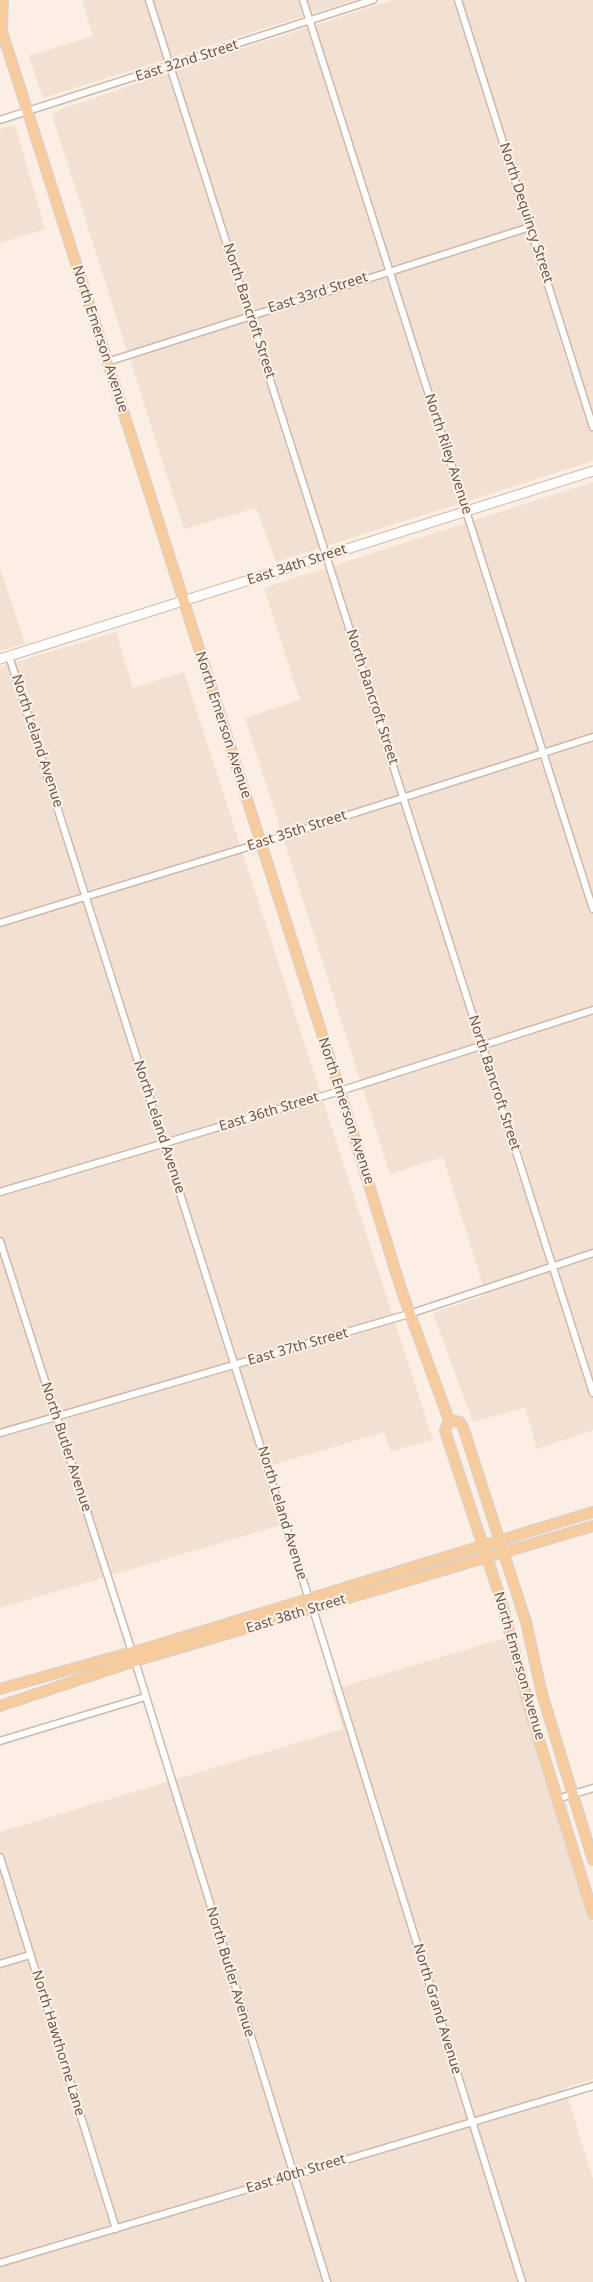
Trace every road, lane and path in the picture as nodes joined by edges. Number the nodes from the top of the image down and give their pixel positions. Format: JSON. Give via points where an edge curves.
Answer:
{"nodes":[{"id":1,"x":3,"y":0,"type":"edge"},
{"id":2,"x":149,"y":0,"type":"edge"},
{"id":3,"x":303,"y":0,"type":"edge"},
{"id":4,"x":373,"y":0,"type":"edge"},
{"id":5,"x":458,"y":0,"type":"edge"},
{"id":6,"x":310,"y":21,"type":"junction"},
{"id":7,"x":1,"y":26,"type":"edge"},
{"id":8,"x":170,"y":66,"type":"junction"},
{"id":9,"x":28,"y":112,"type":"junction"},
{"id":10,"x":0,"y":120,"type":"edge"},
{"id":11,"x":530,"y":227,"type":"junction"},
{"id":12,"x":390,"y":270,"type":"junction"},
{"id":13,"x":250,"y":315,"type":"junction"},
{"id":14,"x":107,"y":362,"type":"junction"},
{"id":15,"x":593,"y":427,"type":"edge"},
{"id":16,"x":593,"y":471,"type":"edge"},
{"id":17,"x":466,"y":511,"type":"junction"},
{"id":18,"x":327,"y":556,"type":"junction"},
{"id":19,"x":183,"y":601,"type":"junction"},
{"id":20,"x":9,"y":656,"type":"junction"},
{"id":21,"x":0,"y":659,"type":"edge"},
{"id":22,"x":593,"y":737,"type":"edge"},
{"id":23,"x":543,"y":753,"type":"junction"},
{"id":24,"x":404,"y":797,"type":"junction"},
{"id":25,"x":261,"y":843,"type":"junction"},
{"id":26,"x":86,"y":897,"type":"junction"},
{"id":27,"x":593,"y":909,"type":"edge"},
{"id":28,"x":0,"y":923,"type":"edge"},
{"id":29,"x":593,"y":1010,"type":"edge"},
{"id":30,"x":482,"y":1045,"type":"junction"},
{"id":31,"x":340,"y":1091,"type":"junction"},
{"id":32,"x":164,"y":1143,"type":"junction"},
{"id":33,"x":0,"y":1192,"type":"edge"},
{"id":34,"x":0,"y":1241,"type":"edge"},
{"id":35,"x":593,"y":1253,"type":"edge"},
{"id":36,"x":552,"y":1265,"type":"junction"},
{"id":37,"x":409,"y":1314,"type":"junction"},
{"id":38,"x":236,"y":1365,"type":"junction"},
{"id":39,"x":593,"y":1394,"type":"edge"},
{"id":40,"x":56,"y":1417,"type":"junction"},
{"id":41,"x":449,"y":1420,"type":"junction"},
{"id":42,"x":0,"y":1433,"type":"edge"},
{"id":43,"x":593,"y":1512,"type":"edge"},
{"id":44,"x":593,"y":1526,"type":"edge"},
{"id":45,"x":501,"y":1541,"type":"junction"},
{"id":46,"x":483,"y":1546,"type":"junction"},
{"id":47,"x":504,"y":1553,"type":"junction"},
{"id":48,"x":487,"y":1557,"type":"junction"},
{"id":49,"x":309,"y":1599,"type":"junction"},
{"id":50,"x":313,"y":1609,"type":"junction"},
{"id":51,"x":133,"y":1657,"type":"junction"},
{"id":52,"x":0,"y":1689,"type":"edge"},
{"id":53,"x":145,"y":1697,"type":"junction"},
{"id":54,"x":0,"y":1706,"type":"edge"},
{"id":55,"x":0,"y":1741,"type":"edge"},
{"id":56,"x":593,"y":1788,"type":"edge"},
{"id":57,"x":573,"y":1795,"type":"junction"},
{"id":58,"x":558,"y":1799,"type":"junction"},
{"id":59,"x":0,"y":1857,"type":"edge"},
{"id":60,"x":593,"y":1860,"type":"edge"},
{"id":61,"x":593,"y":1914,"type":"edge"},
{"id":62,"x":30,"y":1954,"type":"junction"},
{"id":63,"x":0,"y":1964,"type":"edge"},
{"id":64,"x":593,"y":2086,"type":"edge"},
{"id":65,"x":472,"y":2121,"type":"junction"},
{"id":66,"x":294,"y":2174,"type":"junction"},
{"id":67,"x":116,"y":2229,"type":"junction"},
{"id":68,"x":0,"y":2263,"type":"edge"},
{"id":69,"x":327,"y":2282,"type":"edge"},
{"id":70,"x":522,"y":2282,"type":"edge"}],
"edges":[{"from":1,"to":7,"type":"main road","name":"North Emerson Avenue"},
{"from":2,"to":8,"type":"street","name":"North Bancroft Street"},
{"from":3,"to":6,"type":"street","name":"North Riley Avenue"},
{"from":4,"to":6,"type":"street","name":"East 32nd Street"},
{"from":5,"to":11,"type":"street","name":"North Dequincy Street"},
{"from":6,"to":8,"type":"street","name":"East 32nd Street"},
{"from":6,"to":12,"type":"street","name":"North Riley Avenue"},
{"from":7,"to":9,"type":"main road","name":"North Emerson Avenue"},
{"from":8,"to":9,"type":"street","name":"East 32nd Street"},
{"from":8,"to":13,"type":"street","name":"North Bancroft Street"},
{"from":9,"to":10,"type":"street","name":"East 32nd Street"},
{"from":9,"to":14,"type":"main road","name":"North Emerson Avenue"},
{"from":11,"to":12,"type":"street","name":"East 33rd Street"},
{"from":11,"to":15,"type":"street","name":"North Dequincy Street"},
{"from":12,"to":13,"type":"street","name":"East 33rd Street"},
{"from":12,"to":17,"type":"street","name":"North Riley Avenue"},
{"from":13,"to":14,"type":"street","name":"East 33rd Street"},
{"from":13,"to":18,"type":"street","name":"North Bancroft Street"},
{"from":14,"to":19,"type":"main road","name":"North Emerson Avenue"},
{"from":16,"to":17,"type":"main road","name":"East 34th Street"},
{"from":17,"to":18,"type":"main road","name":"East 34th Street"},
{"from":17,"to":23,"type":"street","name":"North Riley Avenue"},
{"from":18,"to":19,"type":"main road","name":"East 34th Street"},
{"from":18,"to":24,"type":"street","name":"North Bancroft Street"},
{"from":19,"to":20,"type":"main road","name":"East 34th Street"},
{"from":19,"to":25,"type":"main road","name":"North Emerson Avenue"},
{"from":20,"to":21,"type":"main road","name":"East 34th Street"},
{"from":20,"to":26,"type":"street","name":"North Leland Avenue"},
{"from":22,"to":23,"type":"street","name":"East 35th Street"},
{"from":23,"to":24,"type":"street","name":"East 35th Street"},
{"from":23,"to":27,"type":"street","name":"North Riley Avenue"},
{"from":24,"to":25,"type":"street","name":"East 35th Street"},
{"from":24,"to":30,"type":"street","name":"North Bancroft Street"},
{"from":25,"to":26,"type":"street","name":"East 35th Street"},
{"from":25,"to":31,"type":"main road","name":"North Emerson Avenue"},
{"from":26,"to":28,"type":"street","name":"East 35th Street"},
{"from":26,"to":32,"type":"street","name":"North Leland Avenue"},
{"from":29,"to":30,"type":"street","name":"East 36th Street"},
{"from":30,"to":31,"type":"street","name":"East 36th Street"},
{"from":30,"to":36,"type":"street","name":"North Bancroft Street"},
{"from":31,"to":32,"type":"street","name":"East 36th Street"},
{"from":31,"to":37,"type":"main road","name":"North Emerson Avenue"},
{"from":32,"to":33,"type":"street","name":"East 36th Street"},
{"from":32,"to":38,"type":"street","name":"North Leland Avenue"},
{"from":34,"to":40,"type":"street","name":"North Butler Avenue"},
{"from":35,"to":36,"type":"street","name":"East 37th Street"},
{"from":36,"to":37,"type":"street","name":"East 37th Street"},
{"from":36,"to":39,"type":"street","name":"North Bancroft Street"},
{"from":37,"to":38,"type":"street","name":"East 37th Street"},
{"from":37,"to":41,"type":"main road","name":"North Emerson Avenue"},
{"from":38,"to":40,"type":"street","name":"East 37th Street"},
{"from":38,"to":49,"type":"street","name":"North Leland Avenue"},
{"from":40,"to":42,"type":"street","name":"East 37th Street"},
{"from":40,"to":51,"type":"street","name":"North Butler Avenue"},
{"from":41,"to":45,"type":"main road","name":"North Emerson Avenue","via":[[460,1422],[463,1427]]},
{"from":41,"to":46,"type":"main road","name":"North Emerson Avenue","via":[[444,1431]]},
{"from":43,"to":45,"type":"main road","name":"East 38th Street"},
{"from":44,"to":47,"type":"main road","name":"East 38th Street"},
{"from":45,"to":46,"type":"main road","name":"East 38th Street"},
{"from":45,"to":47,"type":"main road","name":"North Emerson Avenue"},
{"from":46,"to":48,"type":"main road","name":"North Emerson Avenue"},
{"from":46,"to":49,"type":"main road","name":"East 38th Street"},
{"from":47,"to":48,"type":"main road","name":"East 38th Street"},
{"from":47,"to":57,"type":"main road","name":"North Emerson Avenue"},
{"from":48,"to":50,"type":"main road","name":"East 38th Street"},
{"from":48,"to":58,"type":"main road","name":"North Emerson Avenue"},
{"from":49,"to":51,"type":"main road","name":"East 38th Street"},
{"from":50,"to":51,"type":"main road","name":"East 38th Street"},
{"from":50,"to":65,"type":"street","name":"North Grand Avenue"},
{"from":51,"to":52,"type":"main road","name":"East 38th Street"},
{"from":51,"to":53,"type":"street","name":"North Butler Avenue"},
{"from":51,"to":54,"type":"main road","name":"East 38th Street"},
{"from":53,"to":55,"type":"street"},
{"from":53,"to":66,"type":"street","name":"North Butler Avenue"},
{"from":56,"to":57,"type":"street"},
{"from":57,"to":58,"type":"street"},
{"from":57,"to":60,"type":"main road","name":"North Emerson Avenue"},
{"from":58,"to":61,"type":"main road","name":"North Emerson Avenue"},
{"from":59,"to":62,"type":"street","name":"North Hawthorne Lane"},
{"from":62,"to":63,"type":"street"},
{"from":62,"to":67,"type":"street","name":"North Hawthorne Lane"},
{"from":64,"to":65,"type":"street","name":"East 40th Street"},
{"from":65,"to":66,"type":"street","name":"East 40th Street"},
{"from":65,"to":70,"type":"street","name":"North Grand Avenue"},
{"from":66,"to":67,"type":"street","name":"East 40th Street"},
{"from":66,"to":69,"type":"street","name":"North Butler Avenue"},
{"from":67,"to":68,"type":"street","name":"East 40th Street"}]}
